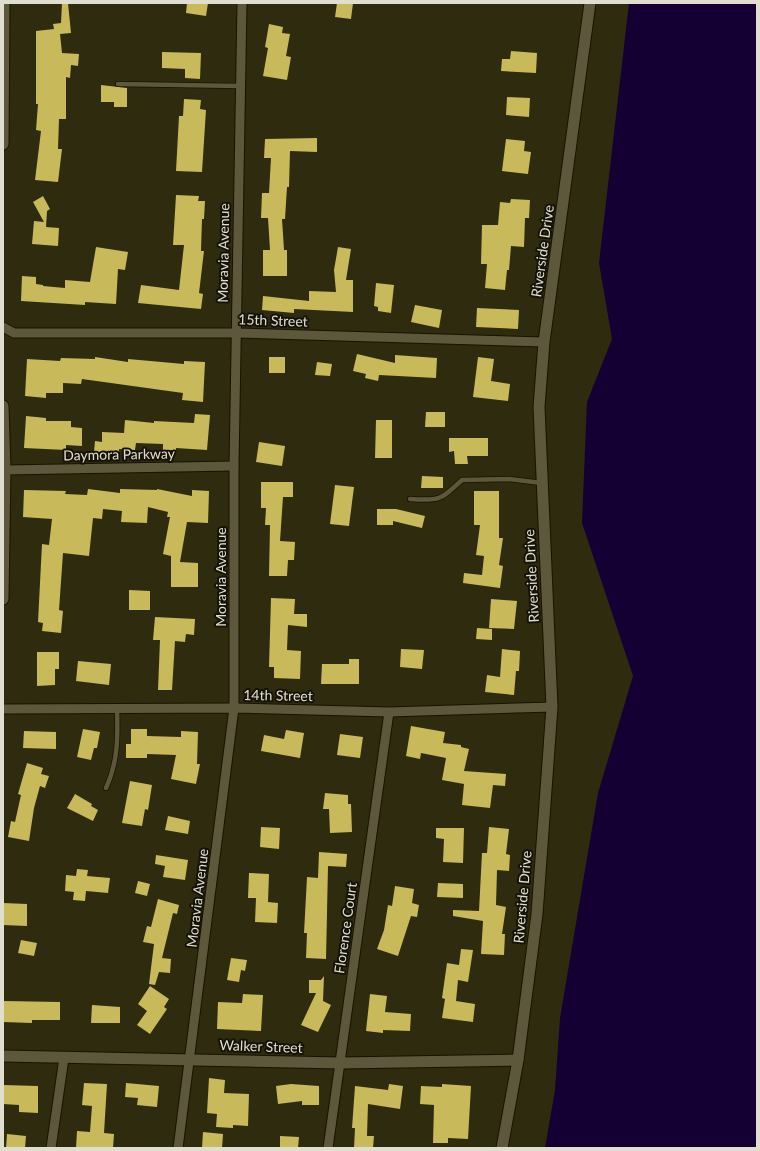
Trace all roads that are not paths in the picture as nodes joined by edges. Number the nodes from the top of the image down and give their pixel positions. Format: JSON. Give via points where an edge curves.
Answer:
{"nodes":[{"id":1,"x":4,"y":3,"type":"edge"},
{"id":2,"x":242,"y":3,"type":"edge"},
{"id":3,"x":590,"y":3,"type":"edge"},
{"id":4,"x":118,"y":84,"type":"dead end"},
{"id":5,"x":240,"y":86,"type":"junction"},
{"id":6,"x":3,"y":144,"type":"edge"},
{"id":7,"x":3,"y":327,"type":"edge"},
{"id":8,"x":236,"y":333,"type":"junction"},
{"id":9,"x":544,"y":342,"type":"junction"},
{"id":10,"x":3,"y":406,"type":"edge"},
{"id":11,"x":3,"y":443,"type":"edge"},
{"id":12,"x":234,"y":466,"type":"junction"},
{"id":13,"x":5,"y":470,"type":"junction"},
{"id":14,"x":542,"y":483,"type":"junction"},
{"id":15,"x":410,"y":499,"type":"dead end"},
{"id":16,"x":3,"y":564,"type":"edge"},
{"id":17,"x":3,"y":599,"type":"edge"},
{"id":18,"x":552,"y":707,"type":"junction"},
{"id":19,"x":117,"y":708,"type":"junction"},
{"id":20,"x":234,"y":708,"type":"junction"},
{"id":21,"x":3,"y":709,"type":"edge"},
{"id":22,"x":390,"y":712,"type":"junction"},
{"id":23,"x":106,"y":788,"type":"dead end"},
{"id":24,"x":3,"y":1056,"type":"edge"},
{"id":25,"x":64,"y":1058,"type":"junction"},
{"id":26,"x":191,"y":1059,"type":"junction"},
{"id":27,"x":518,"y":1060,"type":"junction"},
{"id":28,"x":341,"y":1063,"type":"junction"},
{"id":29,"x":51,"y":1148,"type":"edge"},
{"id":30,"x":178,"y":1148,"type":"edge"},
{"id":31,"x":328,"y":1148,"type":"edge"},
{"id":32,"x":502,"y":1148,"type":"edge"}],
"edges":[{"from":1,"to":6,"type":"street"},
{"from":2,"to":5,"type":"street","name":"Moravia Avenue"},
{"from":3,"to":9,"type":"street","name":"Riverside Drive"},
{"from":4,"to":5,"type":"lane"},
{"from":5,"to":8,"type":"street","name":"Moravia Avenue"},
{"from":7,"to":8,"type":"street","name":"15th Street","via":[[14,333]]},
{"from":8,"to":9,"type":"street","name":"15th Street"},
{"from":8,"to":12,"type":"street","name":"Moravia Avenue"},
{"from":9,"to":14,"type":"street","name":"Riverside Drive","via":[[539,407]]},
{"from":10,"to":11,"type":"street"},
{"from":11,"to":13,"type":"street"},
{"from":12,"to":13,"type":"street","name":"Daymora Parkway"},
{"from":12,"to":20,"type":"street","name":"Moravia Avenue"},
{"from":13,"to":16,"type":"street"},
{"from":14,"to":15,"type":"lane","via":[[509,479],[462,480],[444,497],[434,501]]},
{"from":14,"to":18,"type":"street","name":"Riverside Drive"},
{"from":16,"to":17,"type":"street"},
{"from":18,"to":22,"type":"street","name":"14th Street"},
{"from":18,"to":27,"type":"street","name":"Riverside Drive","via":[[537,914]]},
{"from":19,"to":20,"type":"street","name":"14th Street"},
{"from":19,"to":21,"type":"street","name":"14th Street"},
{"from":19,"to":23,"type":"lane","via":[[117,754]]},
{"from":20,"to":22,"type":"street","name":"14th Street"},
{"from":20,"to":26,"type":"street","name":"Moravia Avenue"},
{"from":22,"to":28,"type":"street","name":"Florence Court"},
{"from":24,"to":25,"type":"street","name":"Walker Street"},
{"from":25,"to":26,"type":"street","name":"Walker Street"},
{"from":25,"to":29,"type":"street"},
{"from":26,"to":28,"type":"street","name":"Walker Street"},
{"from":26,"to":30,"type":"street","name":"Moravia Avenue"},
{"from":27,"to":28,"type":"street","name":"Walker Street"},
{"from":27,"to":32,"type":"street","name":"Riverside Drive"},
{"from":28,"to":31,"type":"street","name":"Florence Court"}]}
